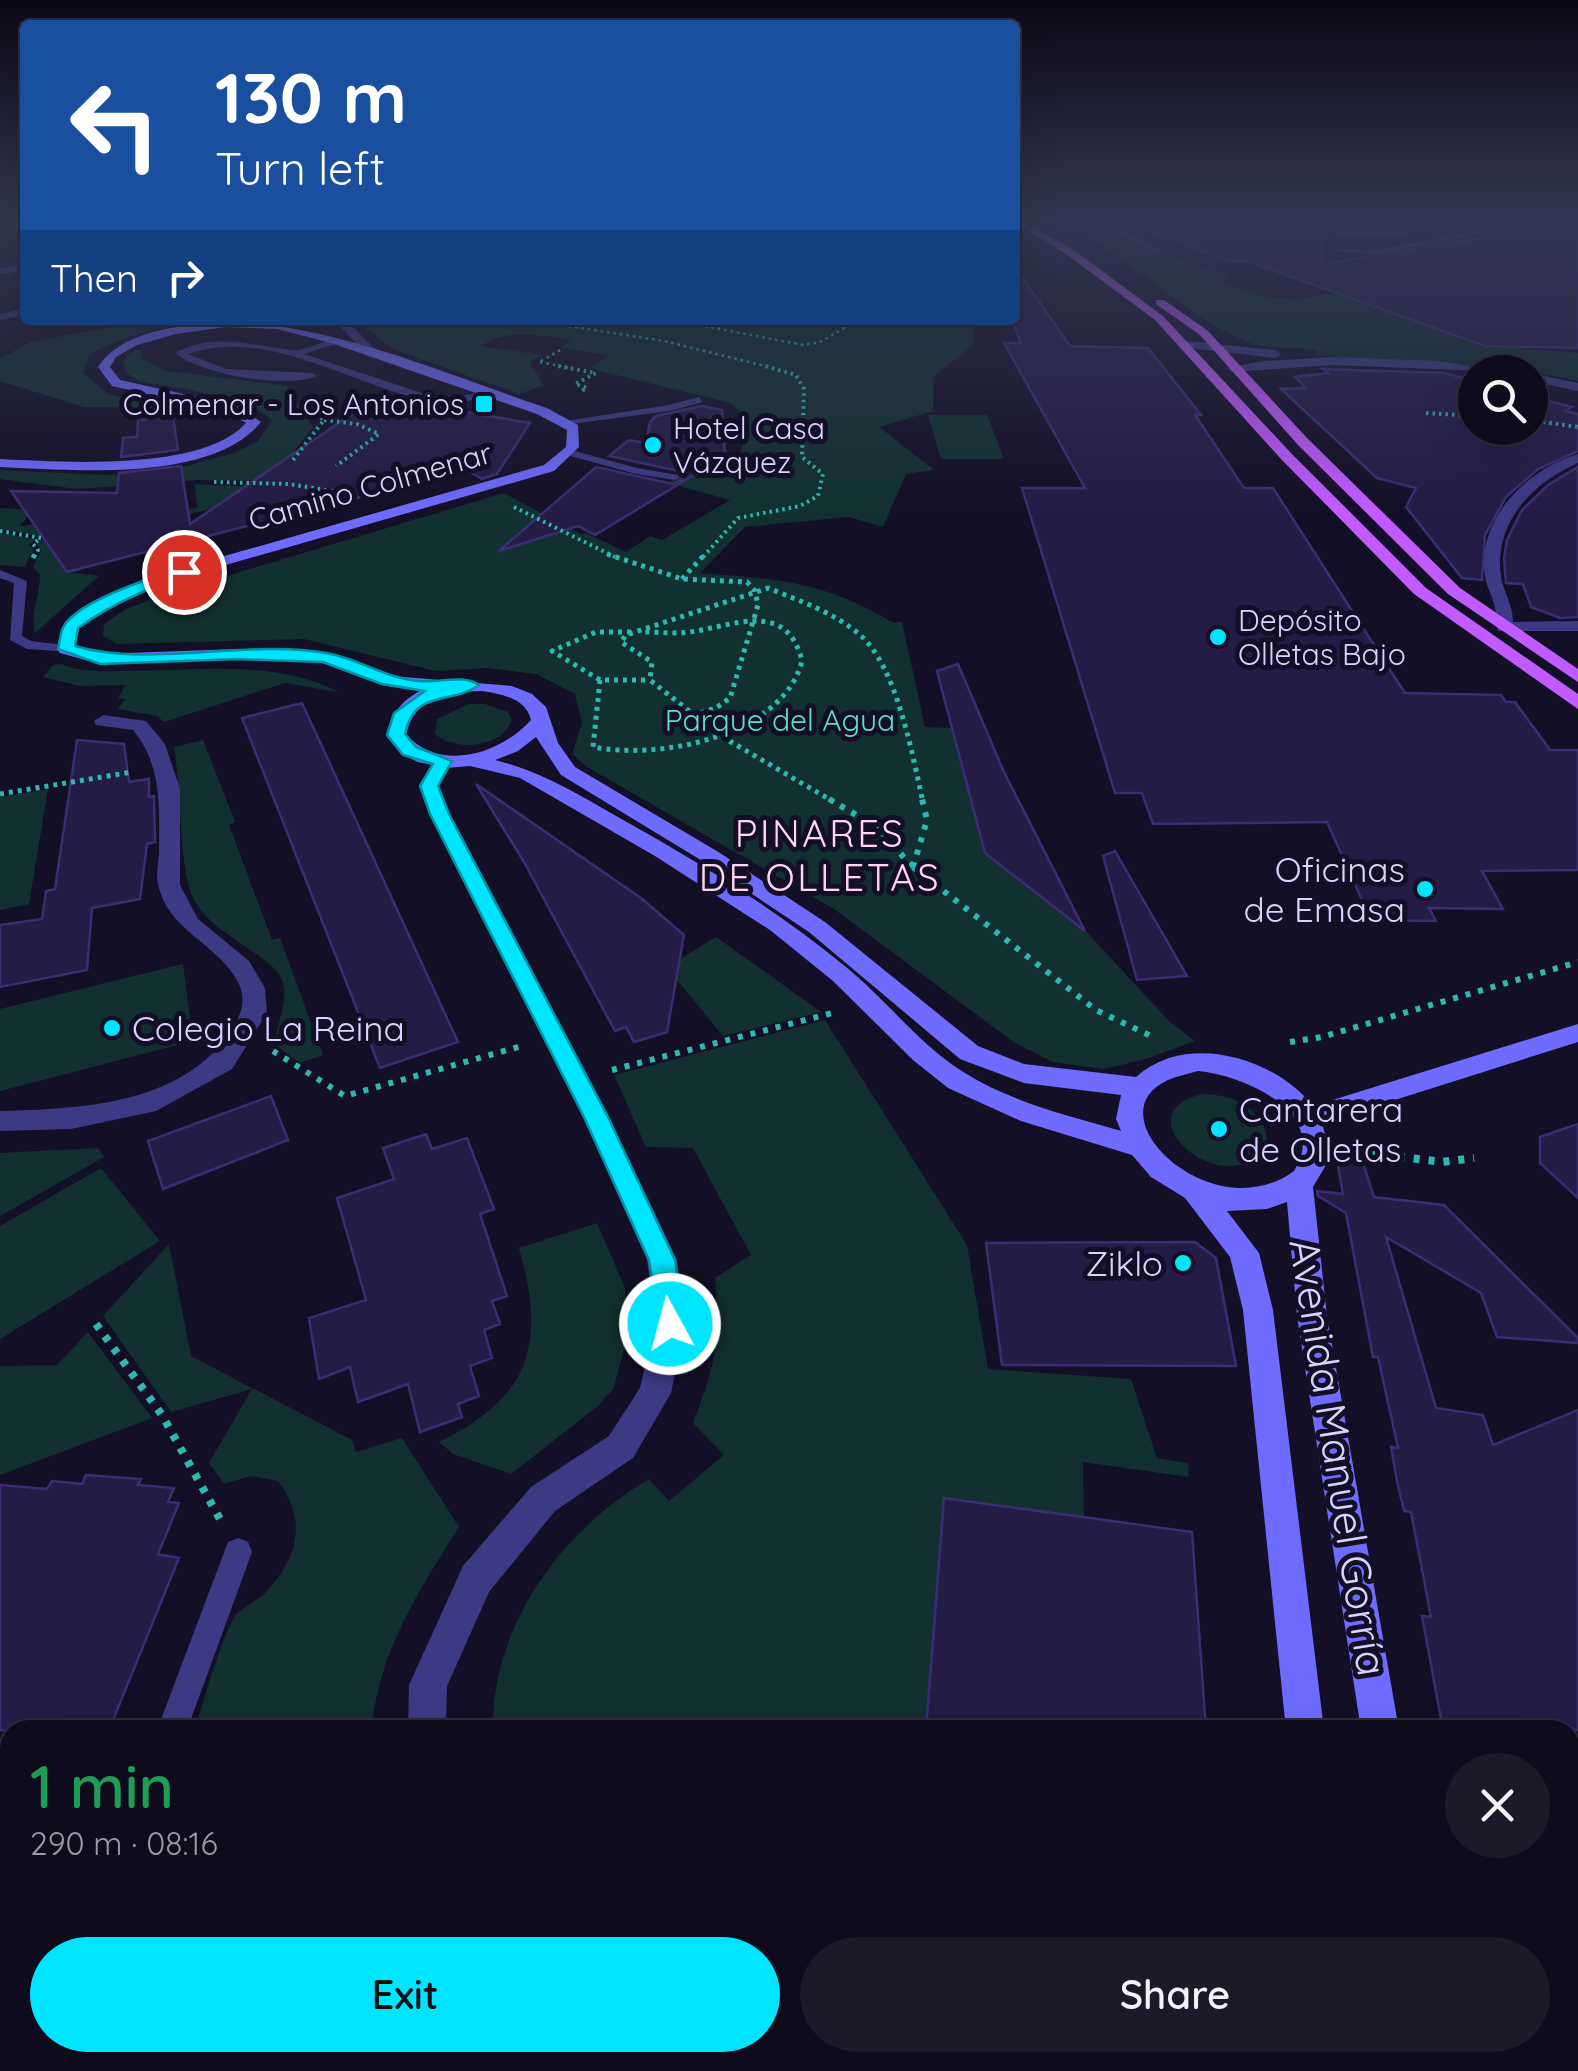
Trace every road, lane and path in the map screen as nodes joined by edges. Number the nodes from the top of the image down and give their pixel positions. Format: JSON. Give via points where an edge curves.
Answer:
{"nodes":[{"id":1,"x":1160,"y":319,"type":"edge"},
{"id":2,"x":1185,"y":319,"type":"edge"},
{"id":3,"x":218,"y":325,"type":"edge"},
{"id":4,"x":288,"y":325,"type":"edge"},
{"id":5,"x":345,"y":325,"type":"edge"},
{"id":6,"x":574,"y":325,"type":"edge"},
{"id":7,"x":700,"y":325,"type":"edge"},
{"id":8,"x":849,"y":325,"type":"edge"},
{"id":9,"x":335,"y":341,"type":"junction"},
{"id":10,"x":1186,"y":346,"type":"junction"},
{"id":11,"x":1215,"y":346,"type":"junction"},
{"id":12,"x":564,"y":348,"type":"dead end"},
{"id":13,"x":1247,"y":350,"type":"junction"},
{"id":14,"x":373,"y":354,"type":"junction"},
{"id":15,"x":290,"y":355,"type":"junction"},
{"id":16,"x":1256,"y":363,"type":"junction"},
{"id":17,"x":1355,"y":364,"type":"junction"},
{"id":18,"x":1232,"y":368,"type":"junction"},
{"id":19,"x":1458,"y":370,"type":"edge"},
{"id":20,"x":340,"y":371,"type":"junction"},
{"id":21,"x":312,"y":376,"type":"junction"},
{"id":22,"x":1548,"y":380,"type":"edge"},
{"id":23,"x":1578,"y":387,"type":"edge"},
{"id":24,"x":490,"y":394,"type":"junction"},
{"id":25,"x":294,"y":396,"type":"joint"},
{"id":26,"x":699,"y":400,"type":"dead end"},
{"id":27,"x":542,"y":411,"type":"junction"},
{"id":28,"x":1426,"y":412,"type":"dead end"},
{"id":29,"x":1458,"y":415,"type":"edge"},
{"id":30,"x":324,"y":420,"type":"junction"},
{"id":31,"x":1548,"y":421,"type":"edge"},
{"id":32,"x":564,"y":422,"type":"junction"},
{"id":33,"x":1578,"y":428,"type":"edge"},
{"id":34,"x":571,"y":453,"type":"junction"},
{"id":35,"x":1578,"y":458,"type":"edge"},
{"id":36,"x":293,"y":460,"type":"dead end"},
{"id":37,"x":0,"y":463,"type":"edge"},
{"id":38,"x":336,"y":466,"type":"dead end"},
{"id":39,"x":674,"y":476,"type":"dead end"},
{"id":40,"x":214,"y":482,"type":"dead end"},
{"id":41,"x":356,"y":497,"type":"dead end"},
{"id":42,"x":505,"y":502,"type":"dead end"},
{"id":43,"x":0,"y":531,"type":"edge"},
{"id":44,"x":28,"y":567,"type":"dead end"},
{"id":45,"x":0,"y":574,"type":"edge"},
{"id":46,"x":682,"y":578,"type":"junction"},
{"id":47,"x":755,"y":591,"type":"junction"},
{"id":48,"x":754,"y":620,"type":"junction"},
{"id":49,"x":1578,"y":626,"type":"edge"},
{"id":50,"x":1504,"y":627,"type":"junction"},
{"id":51,"x":634,"y":632,"type":"junction"},
{"id":52,"x":66,"y":649,"type":"junction"},
{"id":53,"x":1578,"y":677,"type":"edge"},
{"id":54,"x":600,"y":680,"type":"junction"},
{"id":55,"x":650,"y":680,"type":"junction"},
{"id":56,"x":388,"y":681,"type":"junction"},
{"id":57,"x":471,"y":685,"type":"junction"},
{"id":58,"x":1578,"y":703,"type":"edge"},
{"id":59,"x":693,"y":716,"type":"junction"},
{"id":60,"x":103,"y":721,"type":"dead end"},
{"id":61,"x":540,"y":722,"type":"junction"},
{"id":62,"x":396,"y":726,"type":"junction"},
{"id":63,"x":721,"y":736,"type":"junction"},
{"id":64,"x":457,"y":761,"type":"junction"},
{"id":65,"x":139,"y":771,"type":"dead end"},
{"id":66,"x":0,"y":794,"type":"edge"},
{"id":67,"x":913,"y":867,"type":"junction"},
{"id":68,"x":1578,"y":962,"type":"edge"},
{"id":69,"x":822,"y":1015,"type":"dead end"},
{"id":70,"x":1578,"y":1034,"type":"edge"},
{"id":71,"x":1290,"y":1042,"type":"dead end"},
{"id":72,"x":529,"y":1044,"type":"dead end"},
{"id":73,"x":280,"y":1056,"type":"dead end"},
{"id":74,"x":1198,"y":1062,"type":"junction"},
{"id":75,"x":612,"y":1070,"type":"dead end"},
{"id":76,"x":1138,"y":1087,"type":"junction"},
{"id":77,"x":1308,"y":1118,"type":"junction"},
{"id":78,"x":0,"y":1120,"type":"edge"},
{"id":79,"x":1139,"y":1147,"type":"junction"},
{"id":80,"x":1370,"y":1153,"type":"dead end"},
{"id":81,"x":1474,"y":1158,"type":"dead end"},
{"id":82,"x":1300,"y":1184,"type":"junction"},
{"id":83,"x":1196,"y":1191,"type":"junction"},
{"id":84,"x":96,"y":1324,"type":"dead end"},
{"id":85,"x":238,"y":1552,"type":"joint"},
{"id":86,"x":176,"y":1720,"type":"edge"},
{"id":87,"x":427,"y":1720,"type":"edge"},
{"id":88,"x":1304,"y":1720,"type":"edge"},
{"id":89,"x":1378,"y":1720,"type":"edge"}],
"edges":[{"from":1,"to":10,"type":"main road"},
{"from":2,"to":11,"type":"main road"},
{"from":3,"to":37,"type":"main road","name":"Camino Colmenar","via":[[133,343],[104,367],[116,383],[232,409],[254,422],[238,440],[138,464]]},
{"from":4,"to":9,"type":"main road","name":"Camino Colmenar"},
{"from":5,"to":14,"type":"street"},
{"from":6,"to":46,"type":"path","via":[[796,375],[804,389],[802,457],[823,474],[818,496],[738,518]]},
{"from":7,"to":8,"type":"path","via":[[804,344]]},
{"from":9,"to":14,"type":"main road","name":"Camino Colmenar"},
{"from":9,"to":15,"type":"lane"},
{"from":10,"to":11,"type":"street"},
{"from":10,"to":58,"type":"main road","via":[[1420,591]]},
{"from":11,"to":13,"type":"street"},
{"from":11,"to":18,"type":"main road"},
{"from":12,"to":27,"type":"path","via":[[540,362],[596,373],[576,384],[587,388]]},
{"from":13,"to":16,"type":"street"},
{"from":13,"to":17,"type":"street"},
{"from":14,"to":24,"type":"main road","name":"Camino Colmenar"},
{"from":15,"to":20,"type":"lane","name":"Camino Colmenar"},
{"from":15,"to":21,"type":"lane","name":"Camino Colmenar","via":[[243,340],[200,343],[180,353],[247,374]]},
{"from":16,"to":17,"type":"street"},
{"from":16,"to":18,"type":"street"},
{"from":17,"to":19,"type":"street"},
{"from":18,"to":50,"type":"main road","via":[[1454,592]]},
{"from":20,"to":21,"type":"lane"},
{"from":20,"to":24,"type":"lane","name":"Camino Colmenar","via":[[433,400]]},
{"from":21,"to":25,"type":"lane"},
{"from":22,"to":23,"type":"street"},
{"from":24,"to":27,"type":"main road","name":"Camino Colmenar"},
{"from":25,"to":30,"type":"path"},
{"from":26,"to":32,"type":"lane"},
{"from":27,"to":32,"type":"main road","name":"Camino Colmenar"},
{"from":28,"to":29,"type":"path"},
{"from":30,"to":36,"type":"path"},
{"from":30,"to":38,"type":"path","via":[[379,434]]},
{"from":31,"to":33,"type":"path"},
{"from":32,"to":34,"type":"main road","via":[[576,440]]},
{"from":34,"to":39,"type":"lane"},
{"from":34,"to":52,"type":"main road","name":"Camino Colmenar","via":[[549,468],[150,582],[71,626]]},
{"from":35,"to":50,"type":"street","via":[[1517,495],[1497,527],[1493,576],[1506,609]]},
{"from":40,"to":41,"type":"path","via":[[289,484]]},
{"from":42,"to":46,"type":"path","via":[[598,551]]},
{"from":43,"to":44,"type":"path","via":[[41,538]]},
{"from":45,"to":52,"type":"lane","via":[[21,581],[15,637],[27,645]]},
{"from":46,"to":47,"type":"path","via":[[748,582]]},
{"from":47,"to":48,"type":"path"},
{"from":47,"to":51,"type":"path"},
{"from":47,"to":67,"type":"path","via":[[768,588],[832,614],[862,636],[883,664],[928,820]]},
{"from":48,"to":51,"type":"path","via":[[688,632]]},
{"from":48,"to":59,"type":"path","via":[[730,698]]},
{"from":48,"to":63,"type":"path","via":[[794,638],[803,656],[801,674],[783,696]]},
{"from":49,"to":50,"type":"street"},
{"from":50,"to":53,"type":"main road"},
{"from":51,"to":54,"type":"path","via":[[596,632],[552,651]]},
{"from":51,"to":55,"type":"path","via":[[622,642],[652,662]]},
{"from":52,"to":56,"type":"main road","via":[[100,659],[325,658]]},
{"from":54,"to":55,"type":"path"},
{"from":54,"to":63,"type":"path","via":[[593,747],[611,752]]},
{"from":55,"to":59,"type":"path"},
{"from":56,"to":57,"type":"main road"},
{"from":56,"to":62,"type":"main road","via":[[398,697]]},
{"from":57,"to":61,"type":"main road","via":[[522,694],[539,711]]},
{"from":57,"to":62,"type":"main road","via":[[421,699]]},
{"from":59,"to":63,"type":"path"},
{"from":60,"to":78,"type":"street","via":[[139,725],[155,744],[170,789],[168,886],[189,924],[241,967],[253,988],[255,1013],[222,1062],[147,1104],[71,1118]]},
{"from":61,"to":64,"type":"main road","via":[[517,746]]},
{"from":61,"to":76,"type":"main road","via":[[568,770],[768,890],[985,1061],[1032,1076]]},
{"from":62,"to":64,"type":"main road","via":[[410,751]]},
{"from":63,"to":67,"type":"path","via":[[876,826]]},
{"from":64,"to":79,"type":"main road","via":[[527,774],[663,851],[841,976],[958,1080],[1030,1114]]},
{"from":64,"to":87,"type":"street","via":[[429,786],[434,800],[662,1260],[670,1324],[655,1393],[621,1448],[543,1499],[476,1579],[428,1685]]},
{"from":65,"to":66,"type":"path"},
{"from":67,"to":74,"type":"path","via":[[1096,1010]]},
{"from":68,"to":71,"type":"path"},
{"from":69,"to":75,"type":"path"},
{"from":70,"to":77,"type":"main road"},
{"from":72,"to":73,"type":"path","via":[[345,1096]]},
{"from":74,"to":76,"type":"main road","via":[[1174,1065]]},
{"from":74,"to":77,"type":"main road","via":[[1250,1071],[1295,1100]]},
{"from":76,"to":79,"type":"main road","via":[[1130,1126]]},
{"from":77,"to":82,"type":"main road","via":[[1316,1158]]},
{"from":79,"to":83,"type":"main road","via":[[1172,1180]]},
{"from":80,"to":81,"type":"path","via":[[1442,1162]]},
{"from":82,"to":83,"type":"main road","via":[[1254,1201]]},
{"from":82,"to":89,"type":"main road","name":"Avenida Manuel Gorría","via":[[1312,1316]]},
{"from":83,"to":88,"type":"main road","name":"Avenida Manuel Gorría","via":[[1244,1253],[1258,1310]]},
{"from":84,"to":85,"type":"path","via":[[162,1415]]},
{"from":85,"to":86,"type":"lane"}]}
